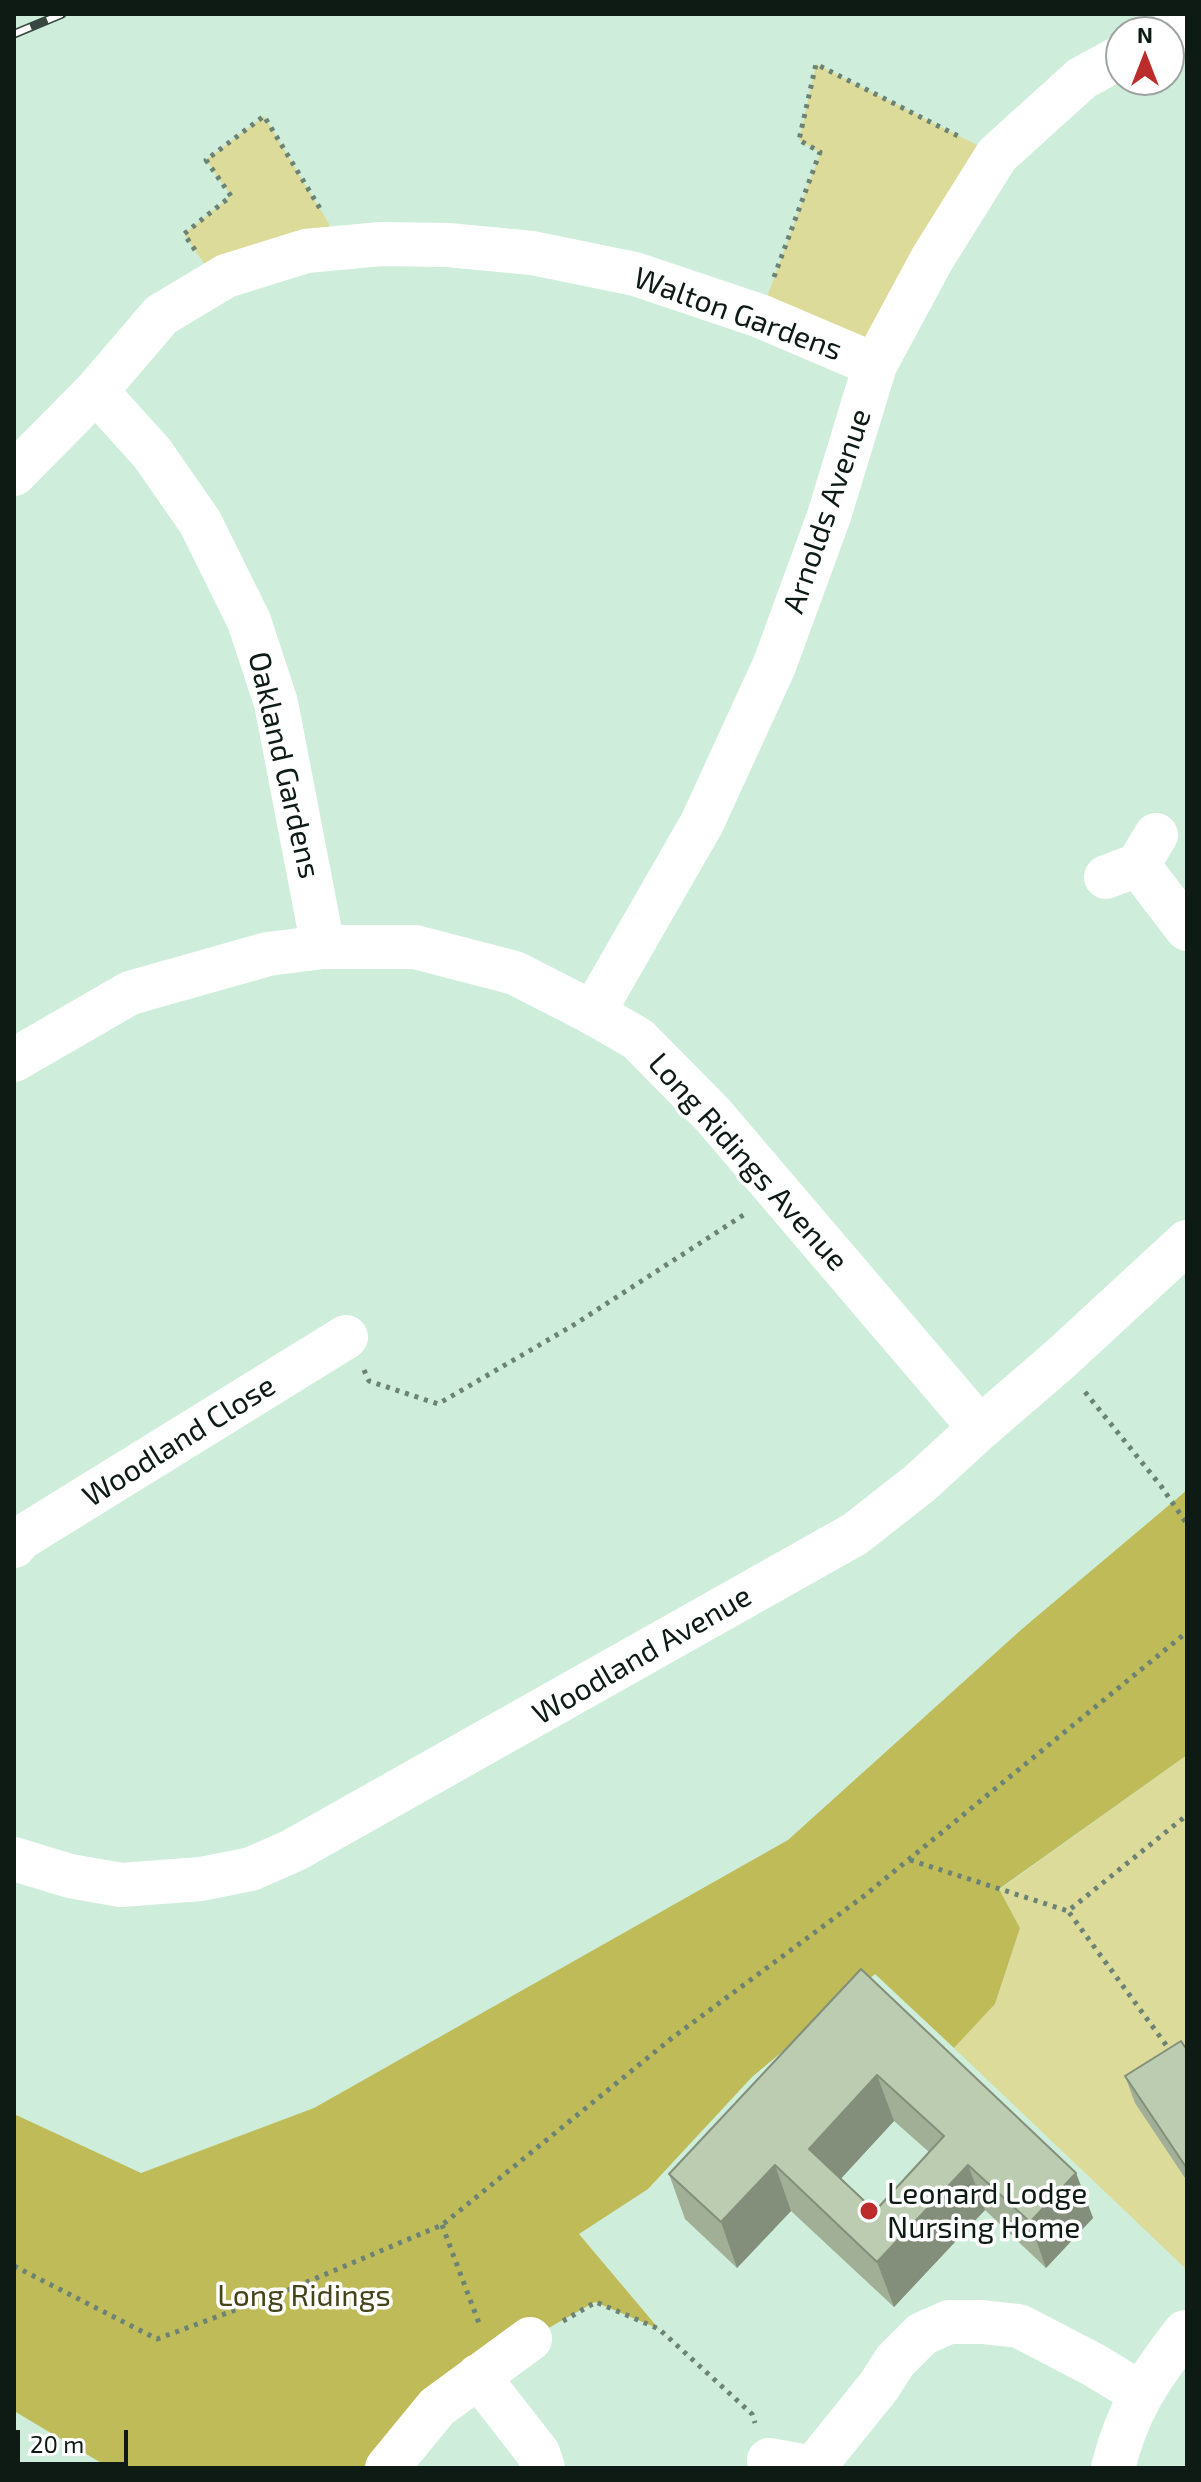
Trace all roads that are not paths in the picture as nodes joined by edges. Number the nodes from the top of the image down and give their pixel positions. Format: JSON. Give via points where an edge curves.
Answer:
{"nodes":[{"id":1,"x":1105,"y":66,"type":"edge"},
{"id":2,"x":875,"y":365,"type":"junction"},
{"id":3,"x":96,"y":391,"type":"junction"},
{"id":4,"x":14,"y":474,"type":"edge"},
{"id":5,"x":1133,"y":859,"type":"dead end"},
{"id":6,"x":1187,"y":929,"type":"edge"},
{"id":7,"x":323,"y":947,"type":"junction"},
{"id":8,"x":593,"y":1013,"type":"junction"},
{"id":9,"x":14,"y":1060,"type":"edge"},
{"id":10,"x":1187,"y":1242,"type":"edge"},
{"id":11,"x":346,"y":1337,"type":"road end"},
{"id":12,"x":980,"y":1428,"type":"junction"},
{"id":13,"x":14,"y":1546,"type":"edge"},
{"id":14,"x":14,"y":1859,"type":"edge"},
{"id":15,"x":1185,"y":2332,"type":"dead end"},
{"id":16,"x":530,"y":2339,"type":"road end"},
{"id":17,"x":486,"y":2370,"type":"junction"},
{"id":18,"x":1140,"y":2393,"type":"junction"},
{"id":19,"x":769,"y":2460,"type":"road end"},
{"id":20,"x":387,"y":2468,"type":"edge"},
{"id":21,"x":543,"y":2468,"type":"edge"},
{"id":22,"x":814,"y":2468,"type":"edge"},
{"id":23,"x":1113,"y":2468,"type":"edge"}],
"edges":[{"from":1,"to":2,"type":"street","name":"Arnolds Avenue","via":[[1082,78],[997,155]]},
{"from":2,"to":3,"type":"street","name":"Walton Gardens","via":[[760,316],[635,274],[532,253],[381,244],[306,251],[216,281],[161,315]]},
{"from":2,"to":8,"type":"street","name":"Arnolds Avenue","via":[[829,516],[774,666],[702,823]]},
{"from":3,"to":4,"type":"street","name":"Walton Gardens"},
{"from":3,"to":7,"type":"street","name":"Oakland Gardens","via":[[152,453],[200,522],[249,621],[276,703]]},
{"from":5,"to":6,"type":"street"},
{"from":7,"to":8,"type":"street","name":"Long Ridings Avenue","via":[[415,947],[515,973]]},
{"from":7,"to":9,"type":"street","name":"Long Ridings Avenue","via":[[268,954],[130,993]]},
{"from":8,"to":12,"type":"street","name":"Long Ridings Avenue","via":[[638,1039],[713,1115]]},
{"from":10,"to":12,"type":"street","name":"Woodland Avenue"},
{"from":11,"to":13,"type":"street","name":"Woodland Close"},
{"from":12,"to":14,"type":"street","name":"Woodland Avenue","via":[[855,1534],[279,1857],[201,1879],[121,1885]]},
{"from":15,"to":18,"type":"street"},
{"from":16,"to":17,"type":"street"},
{"from":17,"to":20,"type":"street","via":[[437,2407]]},
{"from":17,"to":21,"type":"street"},
{"from":18,"to":22,"type":"street","via":[[1019,2326],[949,2322],[922,2334],[895,2361]]},
{"from":18,"to":23,"type":"street"},
{"from":19,"to":22,"type":"street"}]}
